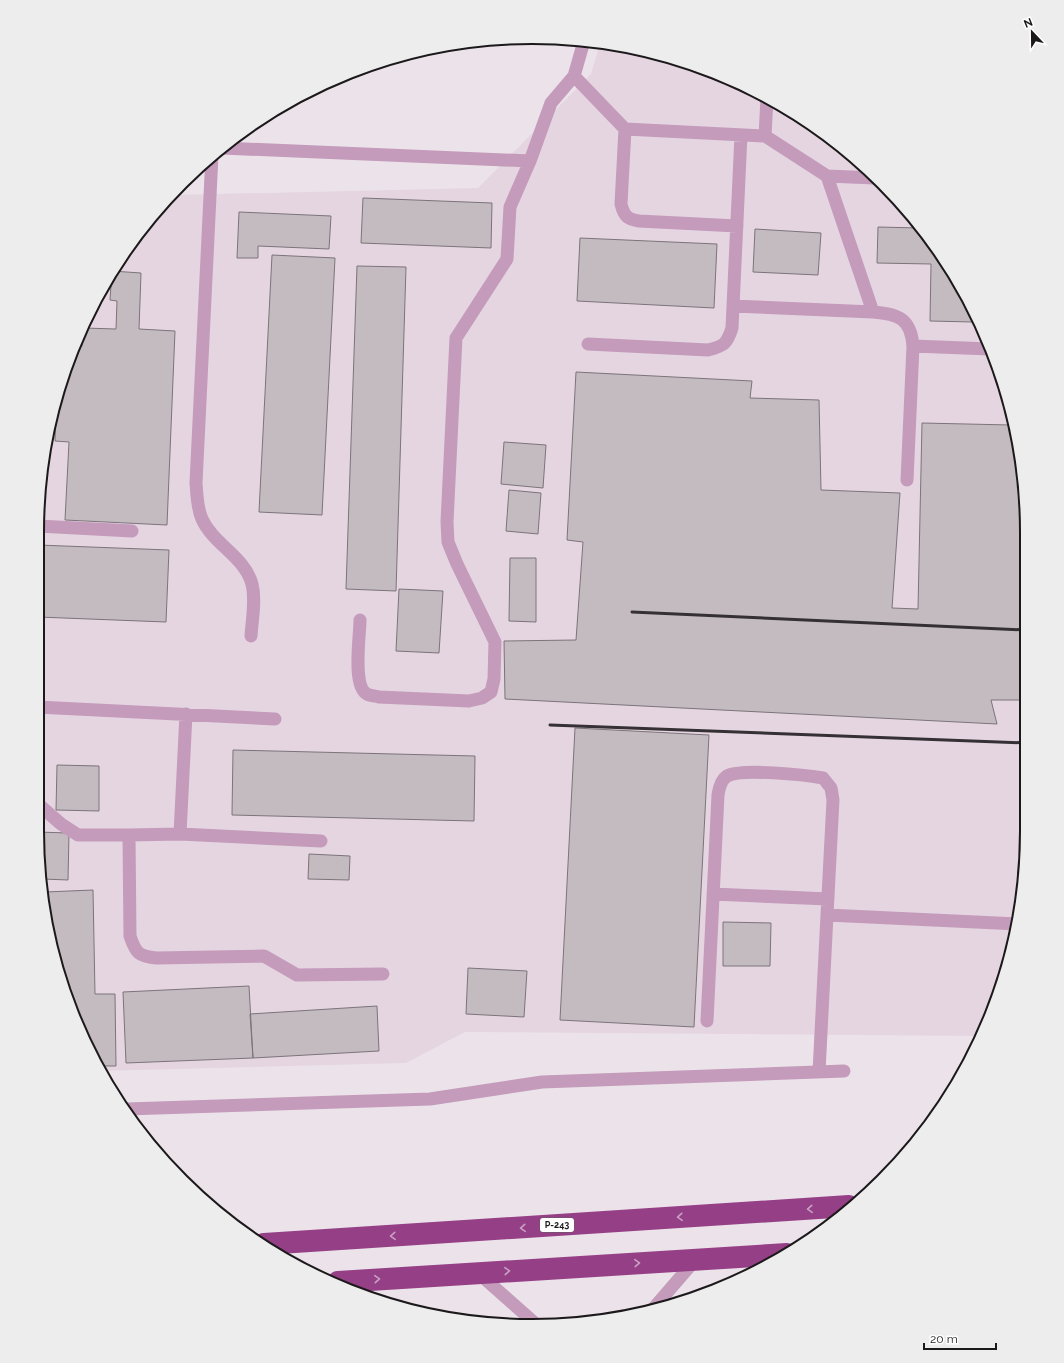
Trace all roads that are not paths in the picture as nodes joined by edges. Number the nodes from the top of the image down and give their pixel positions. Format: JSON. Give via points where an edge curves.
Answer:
{"nodes":[{"id":1,"x":582,"y":47,"type":"edge"},
{"id":2,"x":574,"y":76,"type":"junction"},
{"id":3,"x":767,"y":104,"type":"edge"},
{"id":4,"x":625,"y":129,"type":"junction"},
{"id":5,"x":742,"y":135,"type":"junction"},
{"id":6,"x":765,"y":136,"type":"junction"},
{"id":7,"x":231,"y":148,"type":"edge"},
{"id":8,"x":530,"y":161,"type":"junction"},
{"id":9,"x":212,"y":164,"type":"edge"},
{"id":10,"x":827,"y":176,"type":"junction"},
{"id":11,"x":867,"y":178,"type":"edge"},
{"id":12,"x":737,"y":226,"type":"junction"},
{"id":13,"x":733,"y":306,"type":"junction"},
{"id":14,"x":873,"y":312,"type":"junction"},
{"id":15,"x":588,"y":344,"type":"dead end"},
{"id":16,"x":913,"y":346,"type":"junction"},
{"id":17,"x":984,"y":349,"type":"edge"},
{"id":18,"x":906,"y":480,"type":"dead end"},
{"id":19,"x":44,"y":526,"type":"edge"},
{"id":20,"x":132,"y":530,"type":"dead end"},
{"id":21,"x":360,"y":620,"type":"dead end"},
{"id":22,"x":251,"y":636,"type":"dead end"},
{"id":23,"x":44,"y":707,"type":"edge"},
{"id":24,"x":186,"y":714,"type":"junction"},
{"id":25,"x":275,"y":719,"type":"dead end"},
{"id":26,"x":44,"y":809,"type":"edge"},
{"id":27,"x":129,"y":834,"type":"junction"},
{"id":28,"x":180,"y":834,"type":"junction"},
{"id":29,"x":321,"y":841,"type":"dead end"},
{"id":30,"x":713,"y":894,"type":"junction"},
{"id":31,"x":828,"y":899,"type":"junction"},
{"id":32,"x":828,"y":915,"type":"junction"},
{"id":33,"x":1011,"y":924,"type":"edge"},
{"id":34,"x":383,"y":974,"type":"dead end"},
{"id":35,"x":707,"y":1022,"type":"dead end"},
{"id":36,"x":819,"y":1072,"type":"junction"},
{"id":37,"x":844,"y":1072,"type":"dead end"},
{"id":38,"x":131,"y":1109,"type":"edge"},
{"id":39,"x":844,"y":1206,"type":"edge"},
{"id":40,"x":271,"y":1244,"type":"edge"},
{"id":41,"x":775,"y":1255,"type":"edge"},
{"id":42,"x":696,"y":1259,"type":"junction"},
{"id":43,"x":476,"y":1272,"type":"junction"},
{"id":44,"x":344,"y":1282,"type":"edge"},
{"id":45,"x":659,"y":1302,"type":"edge"},
{"id":46,"x":530,"y":1319,"type":"edge"}],
"edges":[{"from":1,"to":2,"type":"lane"},
{"from":2,"to":4,"type":"lane"},
{"from":2,"to":8,"type":"lane","via":[[550,103]]},
{"from":3,"to":6,"type":"lane"},
{"from":4,"to":5,"type":"lane"},
{"from":4,"to":12,"type":"lane","via":[[621,204],[628,219]]},
{"from":5,"to":6,"type":"lane"},
{"from":5,"to":12,"type":"lane"},
{"from":6,"to":10,"type":"lane"},
{"from":7,"to":8,"type":"lane"},
{"from":8,"to":21,"type":"lane","via":[[510,207],[507,259],[456,338],[448,542],[495,642],[494,679],[490,692],[482,698],[469,701],[379,697],[367,694],[360,687],[358,673]]},
{"from":9,"to":22,"type":"lane","via":[[197,502],[203,520],[244,569],[252,585]]},
{"from":10,"to":11,"type":"lane"},
{"from":10,"to":14,"type":"lane"},
{"from":12,"to":13,"type":"lane"},
{"from":13,"to":14,"type":"lane"},
{"from":13,"to":15,"type":"lane","via":[[732,328],[728,340],[720,347],[708,350]]},
{"from":14,"to":16,"type":"lane","via":[[889,313],[904,320],[912,331]]},
{"from":16,"to":17,"type":"lane"},
{"from":16,"to":18,"type":"lane"},
{"from":19,"to":20,"type":"lane"},
{"from":23,"to":24,"type":"lane"},
{"from":24,"to":25,"type":"lane"},
{"from":24,"to":28,"type":"lane"},
{"from":26,"to":27,"type":"lane","via":[[78,835]]},
{"from":27,"to":28,"type":"lane"},
{"from":27,"to":34,"type":"lane","via":[[130,936],[134,949],[142,956],[264,956],[297,975]]},
{"from":28,"to":29,"type":"lane"},
{"from":30,"to":31,"type":"lane"},
{"from":30,"to":31,"type":"lane","via":[[720,785],[727,776],[743,772],[823,778],[831,788],[833,800]]},
{"from":30,"to":35,"type":"lane"},
{"from":31,"to":32,"type":"lane"},
{"from":32,"to":33,"type":"lane"},
{"from":32,"to":36,"type":"lane"},
{"from":36,"to":37,"type":"lane"},
{"from":36,"to":38,"type":"lane","via":[[542,1082],[430,1099]]},
{"from":39,"to":40,"type":"highway","number":"Р-243","one_way":true},
{"from":41,"to":42,"type":"highway"},
{"from":43,"to":42,"type":"highway","one_way":true},
{"from":42,"to":45,"type":"lane"},
{"from":44,"to":43,"type":"highway","one_way":true},
{"from":43,"to":46,"type":"lane"}]}
